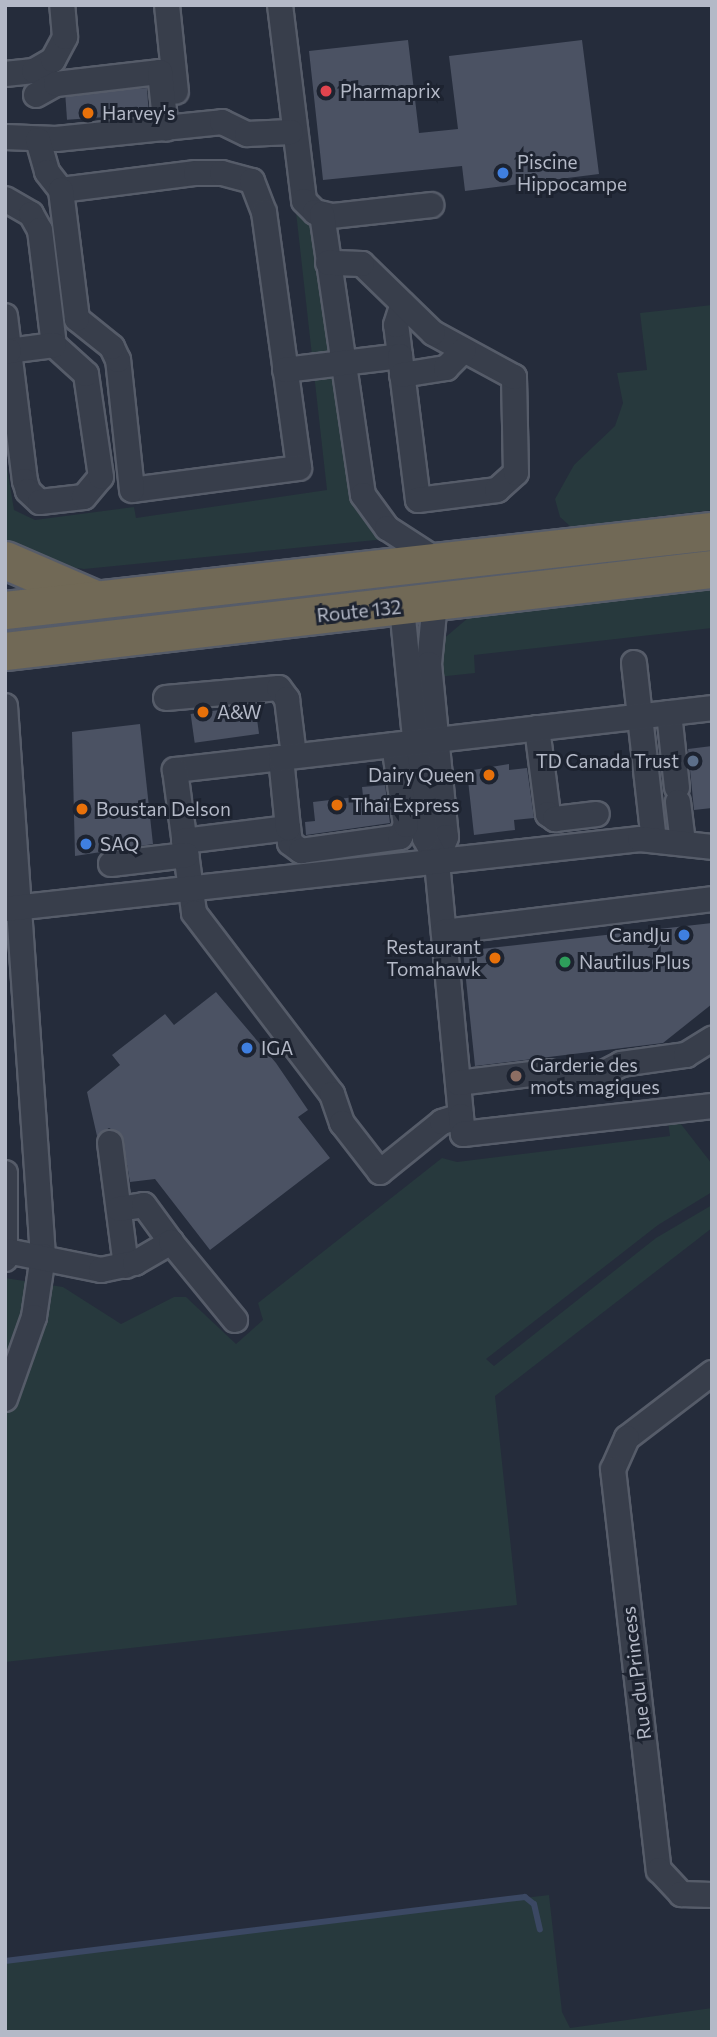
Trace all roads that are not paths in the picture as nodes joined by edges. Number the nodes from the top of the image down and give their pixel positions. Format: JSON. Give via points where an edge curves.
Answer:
{"nodes":[{"id":1,"x":62,"y":5,"type":"edge"},
{"id":2,"x":167,"y":5,"type":"edge"},
{"id":3,"x":280,"y":5,"type":"edge"},
{"id":4,"x":5,"y":74,"type":"edge"},
{"id":5,"x":36,"y":95,"type":"dead end"},
{"id":6,"x":173,"y":128,"type":"junction"},
{"id":7,"x":291,"y":132,"type":"junction"},
{"id":8,"x":5,"y":137,"type":"edge"},
{"id":9,"x":38,"y":140,"type":"junction"},
{"id":10,"x":61,"y":190,"type":"junction"},
{"id":11,"x":5,"y":199,"type":"edge"},
{"id":12,"x":431,"y":205,"type":"dead end"},
{"id":13,"x":322,"y":215,"type":"junction"},
{"id":14,"x":328,"y":263,"type":"junction"},
{"id":15,"x":403,"y":304,"type":"junction"},
{"id":16,"x":5,"y":316,"type":"edge"},
{"id":17,"x":54,"y":345,"type":"junction"},
{"id":18,"x":7,"y":351,"type":"edge"},
{"id":19,"x":464,"y":351,"type":"junction"},
{"id":20,"x":343,"y":363,"type":"junction"},
{"id":21,"x":401,"y":365,"type":"junction"},
{"id":22,"x":285,"y":370,"type":"junction"},
{"id":23,"x":712,"y":531,"type":"edge"},
{"id":24,"x":5,"y":560,"type":"edge"},
{"id":25,"x":441,"y":563,"type":"junction"},
{"id":26,"x":712,"y":569,"type":"edge"},
{"id":27,"x":95,"y":599,"type":"junction"},
{"id":28,"x":418,"y":604,"type":"junction"},
{"id":29,"x":5,"y":610,"type":"edge"},
{"id":30,"x":5,"y":651,"type":"edge"},
{"id":31,"x":634,"y":663,"type":"dead end"},
{"id":32,"x":166,"y":698,"type":"dead end"},
{"id":33,"x":5,"y":706,"type":"edge"},
{"id":34,"x":712,"y":708,"type":"edge"},
{"id":35,"x":668,"y":713,"type":"junction"},
{"id":36,"x":640,"y":716,"type":"junction"},
{"id":37,"x":537,"y":728,"type":"junction"},
{"id":38,"x":415,"y":742,"type":"junction"},
{"id":39,"x":287,"y":757,"type":"junction"},
{"id":40,"x":597,"y":814,"type":"dead end"},
{"id":41,"x":288,"y":828,"type":"junction"},
{"id":42,"x":654,"y":840,"type":"junction"},
{"id":43,"x":683,"y":843,"type":"junction"},
{"id":44,"x":712,"y":847,"type":"edge"},
{"id":45,"x":185,"y":848,"type":"junction"},
{"id":46,"x":437,"y":860,"type":"junction"},
{"id":47,"x":111,"y":864,"type":"dead end"},
{"id":48,"x":189,"y":889,"type":"junction"},
{"id":49,"x":712,"y":899,"type":"edge"},
{"id":50,"x":11,"y":909,"type":"edge"},
{"id":51,"x":444,"y":932,"type":"junction"},
{"id":52,"x":712,"y":1039,"type":"edge"},
{"id":53,"x":458,"y":1083,"type":"junction"},
{"id":54,"x":712,"y":1106,"type":"edge"},
{"id":55,"x":461,"y":1116,"type":"junction"},
{"id":56,"x":110,"y":1143,"type":"dead end"},
{"id":57,"x":5,"y":1173,"type":"edge"},
{"id":58,"x":119,"y":1209,"type":"junction"},
{"id":59,"x":171,"y":1242,"type":"junction"},
{"id":60,"x":6,"y":1255,"type":"edge"},
{"id":61,"x":43,"y":1256,"type":"junction"},
{"id":62,"x":126,"y":1266,"type":"junction"},
{"id":63,"x":235,"y":1320,"type":"dead end"},
{"id":64,"x":712,"y":1373,"type":"edge"},
{"id":65,"x":5,"y":1399,"type":"edge"},
{"id":66,"x":712,"y":1895,"type":"edge"}],
"edges":[{"from":1,"to":4,"type":"street","via":[[65,37],[53,60],[34,71]]},
{"from":2,"to":6,"type":"street"},
{"from":3,"to":7,"type":"street"},
{"from":5,"to":6,"type":"street","via":[[56,84],[160,72]]},
{"from":6,"to":7,"type":"street","via":[[222,122],[247,134]]},
{"from":6,"to":9,"type":"street"},
{"from":7,"to":13,"type":"street","via":[[300,194]]},
{"from":8,"to":9,"type":"street"},
{"from":9,"to":10,"type":"street","via":[[47,172]]},
{"from":10,"to":22,"type":"street","via":[[195,173],[222,173],[252,181],[264,212]]},
{"from":10,"to":22,"type":"street","via":[[77,319],[111,347],[118,360],[132,490],[299,468]]},
{"from":11,"to":17,"type":"street","via":[[31,214],[40,230]]},
{"from":12,"to":13,"type":"street"},
{"from":13,"to":14,"type":"street"},
{"from":14,"to":15,"type":"street","via":[[362,264]]},
{"from":14,"to":20,"type":"street"},
{"from":15,"to":19,"type":"street","via":[[433,333]]},
{"from":15,"to":21,"type":"street","via":[[396,325]]},
{"from":16,"to":18,"type":"street"},
{"from":17,"to":18,"type":"street"},
{"from":17,"to":18,"type":"street","via":[[86,374],[101,472],[97,488],[74,500],[40,502],[27,491]]},
{"from":19,"to":21,"type":"street","via":[[446,368]]},
{"from":19,"to":21,"type":"street","via":[[508,372],[517,384],[518,463],[511,481],[497,490],[418,499]]},
{"from":20,"to":21,"type":"street"},
{"from":20,"to":22,"type":"street"},
{"from":20,"to":25,"type":"street","via":[[363,495],[387,528]]},
{"from":23,"to":25,"type":"highway","name":"Route 132"},
{"from":24,"to":27,"type":"highway"},
{"from":25,"to":27,"type":"highway","name":"Route 132"},
{"from":26,"to":28,"type":"highway","name":"Route 132"},
{"from":27,"to":29,"type":"highway","name":"Route 132"},
{"from":28,"to":30,"type":"highway","name":"Route 132"},
{"from":28,"to":38,"type":"street"},
{"from":28,"to":38,"type":"street","via":[[436,628]]},
{"from":31,"to":36,"type":"street"},
{"from":32,"to":39,"type":"street","via":[[279,688],[288,699]]},
{"from":33,"to":50,"type":"street"},
{"from":34,"to":35,"type":"street"},
{"from":35,"to":36,"type":"street"},
{"from":35,"to":43,"type":"street"},
{"from":36,"to":37,"type":"street"},
{"from":36,"to":42,"type":"street"},
{"from":37,"to":38,"type":"street"},
{"from":37,"to":40,"type":"street","via":[[548,814],[555,819]]},
{"from":38,"to":39,"type":"street"},
{"from":38,"to":41,"type":"street","via":[[406,825],[400,837],[302,851],[290,843]]},
{"from":38,"to":46,"type":"street","via":[[425,838]]},
{"from":39,"to":41,"type":"street"},
{"from":39,"to":45,"type":"street","via":[[175,770]]},
{"from":41,"to":45,"type":"street"},
{"from":42,"to":43,"type":"street"},
{"from":42,"to":46,"type":"street"},
{"from":43,"to":44,"type":"street"},
{"from":45,"to":47,"type":"street"},
{"from":45,"to":48,"type":"street"},
{"from":46,"to":48,"type":"street"},
{"from":46,"to":51,"type":"street"},
{"from":48,"to":50,"type":"street"},
{"from":48,"to":55,"type":"street","via":[[196,918],[332,1094],[342,1123],[380,1172],[442,1122]]},
{"from":49,"to":51,"type":"street"},
{"from":50,"to":61,"type":"street"},
{"from":51,"to":53,"type":"street"},
{"from":52,"to":53,"type":"street","via":[[686,1055],[621,1064],[592,1079],[548,1072]]},
{"from":53,"to":55,"type":"street"},
{"from":54,"to":55,"type":"street","via":[[463,1134]]},
{"from":56,"to":58,"type":"street"},
{"from":57,"to":60,"type":"street"},
{"from":58,"to":59,"type":"street","via":[[144,1205]]},
{"from":58,"to":62,"type":"street"},
{"from":59,"to":62,"type":"street"},
{"from":59,"to":63,"type":"street"},
{"from":60,"to":61,"type":"street"},
{"from":61,"to":62,"type":"street","via":[[83,1268]]},
{"from":61,"to":65,"type":"street","via":[[31,1328]]},
{"from":64,"to":66,"type":"street","name":"Rue du Princess","via":[[617,1452],[614,1483],[658,1862],[673,1889],[690,1897]]}]}
